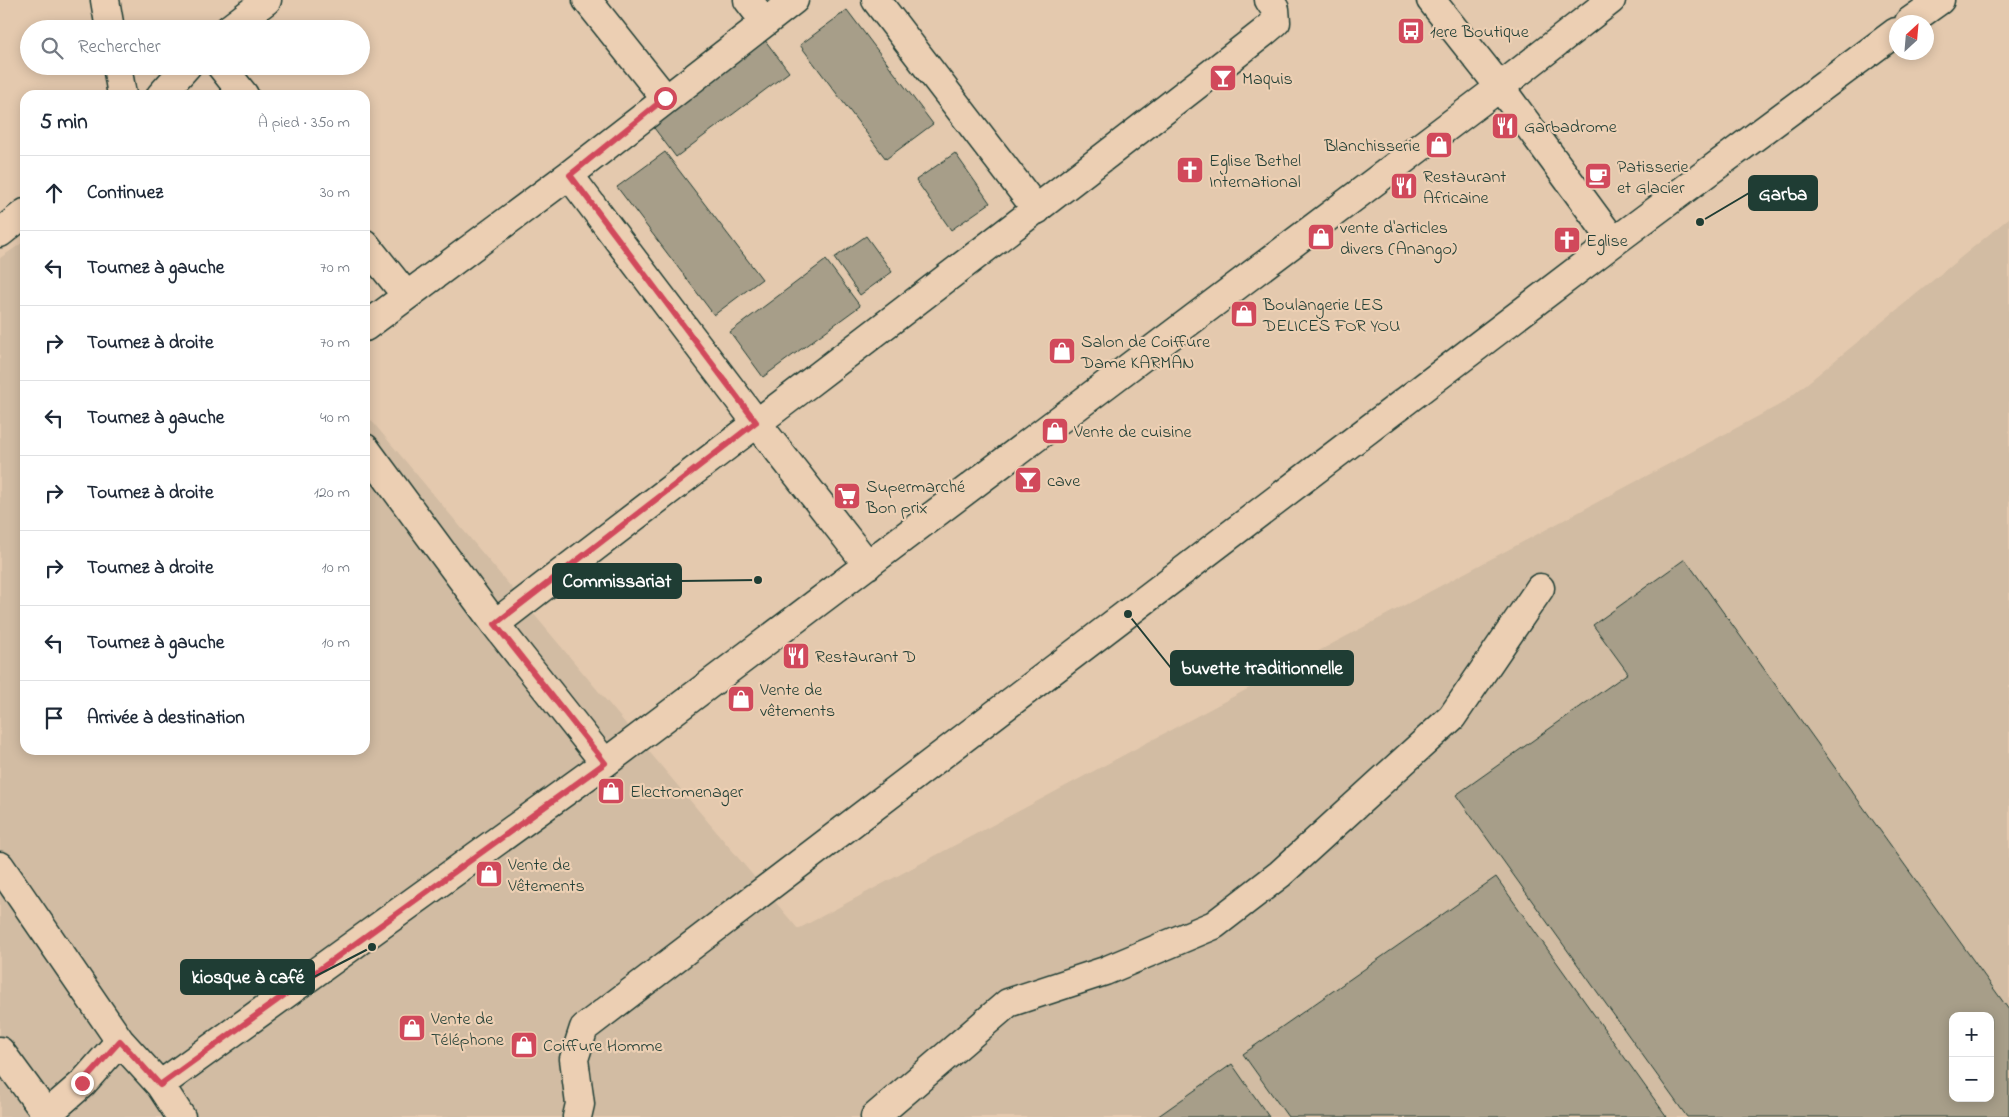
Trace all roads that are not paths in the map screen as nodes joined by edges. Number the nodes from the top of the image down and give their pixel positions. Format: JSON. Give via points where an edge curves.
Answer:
{"nodes":[{"id":1,"x":106,"y":0,"type":"edge"},
{"id":2,"x":267,"y":0,"type":"edge"},
{"id":3,"x":587,"y":0,"type":"edge"},
{"id":4,"x":748,"y":0,"type":"edge"},
{"id":5,"x":794,"y":0,"type":"edge"},
{"id":6,"x":876,"y":0,"type":"edge"},
{"id":7,"x":1269,"y":0,"type":"edge"},
{"id":8,"x":1430,"y":0,"type":"edge"},
{"id":9,"x":1611,"y":0,"type":"edge"},
{"id":10,"x":1940,"y":0,"type":"edge"},
{"id":11,"x":1919,"y":15,"type":"edge"},
{"id":12,"x":109,"y":20,"type":"edge"},
{"id":13,"x":241,"y":20,"type":"edge"},
{"id":14,"x":765,"y":22,"type":"junction"},
{"id":15,"x":1889,"y":37,"type":"edge"},
{"id":16,"x":119,"y":75,"type":"edge"},
{"id":17,"x":179,"y":75,"type":"edge"},
{"id":18,"x":228,"y":75,"type":"edge"},
{"id":19,"x":1500,"y":88,"type":"junction"},
{"id":20,"x":121,"y":90,"type":"edge"},
{"id":21,"x":165,"y":90,"type":"edge"},
{"id":22,"x":240,"y":90,"type":"edge"},
{"id":23,"x":665,"y":98,"type":"junction"},
{"id":24,"x":570,"y":175,"type":"junction"},
{"id":25,"x":1038,"y":210,"type":"junction"},
{"id":26,"x":20,"y":217,"type":"edge"},
{"id":27,"x":0,"y":233,"type":"edge"},
{"id":28,"x":1614,"y":242,"type":"junction"},
{"id":29,"x":370,"y":250,"type":"edge"},
{"id":30,"x":406,"y":295,"type":"junction"},
{"id":31,"x":370,"y":323,"type":"edge"},
{"id":32,"x":756,"y":422,"type":"junction"},
{"id":33,"x":370,"y":455,"type":"edge"},
{"id":34,"x":868,"y":565,"type":"junction"},
{"id":35,"x":1540,"y":588,"type":"dead end"},
{"id":36,"x":495,"y":624,"type":"junction"},
{"id":37,"x":605,"y":763,"type":"junction"},
{"id":38,"x":0,"y":866,"type":"edge"},
{"id":39,"x":120,"y":1041,"type":"junction"},
{"id":40,"x":0,"y":1051,"type":"edge"},
{"id":41,"x":160,"y":1085,"type":"junction"},
{"id":42,"x":46,"y":1116,"type":"edge"},
{"id":43,"x":181,"y":1117,"type":"edge"},
{"id":44,"x":577,"y":1117,"type":"edge"},
{"id":45,"x":876,"y":1117,"type":"edge"}],
"edges":[{"from":1,"to":12,"type":"street"},
{"from":2,"to":13,"type":"street"},
{"from":3,"to":23,"type":"street"},
{"from":4,"to":14,"type":"street"},
{"from":5,"to":14,"type":"street"},
{"from":6,"to":25,"type":"street"},
{"from":7,"to":25,"type":"street","via":[[1275,9],[1276,22],[1270,28]]},
{"from":8,"to":19,"type":"street"},
{"from":9,"to":19,"type":"street"},
{"from":10,"to":11,"type":"street"},
{"from":14,"to":23,"type":"street"},
{"from":15,"to":28,"type":"street"},
{"from":16,"to":20,"type":"street"},
{"from":17,"to":21,"type":"street"},
{"from":18,"to":22,"type":"street"},
{"from":19,"to":28,"type":"street"},
{"from":19,"to":34,"type":"street"},
{"from":23,"to":24,"type":"street"},
{"from":24,"to":30,"type":"street"},
{"from":24,"to":32,"type":"street"},
{"from":25,"to":32,"type":"street"},
{"from":26,"to":27,"type":"street"},
{"from":28,"to":44,"type":"street","via":[[584,1028],[574,1059],[580,1104]]},
{"from":29,"to":30,"type":"street"},
{"from":30,"to":31,"type":"street"},
{"from":32,"to":34,"type":"street"},
{"from":32,"to":36,"type":"street"},
{"from":33,"to":36,"type":"street"},
{"from":34,"to":37,"type":"street"},
{"from":35,"to":45,"type":"street","via":[[1452,717],[1280,874],[1214,925],[1105,971],[1008,1003]]},
{"from":36,"to":37,"type":"street"},
{"from":37,"to":41,"type":"street"},
{"from":38,"to":39,"type":"street"},
{"from":39,"to":41,"type":"street"},
{"from":39,"to":42,"type":"street"},
{"from":40,"to":42,"type":"street"},
{"from":41,"to":43,"type":"street"}]}
